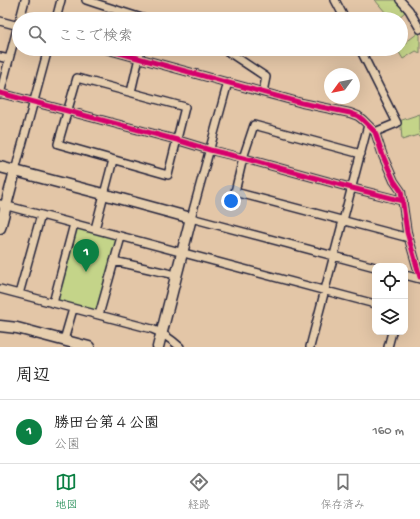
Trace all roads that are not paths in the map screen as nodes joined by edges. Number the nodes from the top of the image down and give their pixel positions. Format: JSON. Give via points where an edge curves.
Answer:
{"nodes":[{"id":1,"x":25,"y":0,"type":"edge"},
{"id":2,"x":61,"y":0,"type":"edge"},
{"id":3,"x":86,"y":0,"type":"edge"},
{"id":4,"x":335,"y":0,"type":"edge"},
{"id":5,"x":400,"y":0,"type":"edge"},
{"id":6,"x":22,"y":12,"type":"edge"},
{"id":7,"x":58,"y":12,"type":"edge"},
{"id":8,"x":123,"y":12,"type":"edge"},
{"id":9,"x":341,"y":12,"type":"edge"},
{"id":10,"x":0,"y":21,"type":"edge"},
{"id":11,"x":12,"y":22,"type":"edge"},
{"id":12,"x":420,"y":29,"type":"edge"},
{"id":13,"x":12,"y":48,"type":"edge"},
{"id":14,"x":46,"y":56,"type":"edge"},
{"id":15,"x":131,"y":56,"type":"edge"},
{"id":16,"x":234,"y":56,"type":"edge"},
{"id":17,"x":364,"y":56,"type":"edge"},
{"id":18,"x":0,"y":57,"type":"edge"},
{"id":19,"x":139,"y":58,"type":"junction"},
{"id":20,"x":9,"y":59,"type":"junction"},
{"id":21,"x":228,"y":82,"type":"junction"},
{"id":22,"x":131,"y":92,"type":"junction"},
{"id":23,"x":263,"y":92,"type":"junction"},
{"id":24,"x":0,"y":94,"type":"edge"},
{"id":25,"x":33,"y":102,"type":"junction"},
{"id":26,"x":67,"y":111,"type":"junction"},
{"id":27,"x":368,"y":125,"type":"junction"},
{"id":28,"x":376,"y":132,"type":"junction"},
{"id":29,"x":177,"y":140,"type":"junction"},
{"id":30,"x":210,"y":150,"type":"junction"},
{"id":31,"x":361,"y":154,"type":"junction"},
{"id":32,"x":243,"y":158,"type":"junction"},
{"id":33,"x":113,"y":160,"type":"junction"},
{"id":34,"x":0,"y":167,"type":"edge"},
{"id":35,"x":15,"y":171,"type":"junction"},
{"id":36,"x":352,"y":188,"type":"junction"},
{"id":37,"x":103,"y":194,"type":"junction"},
{"id":38,"x":403,"y":201,"type":"junction"},
{"id":39,"x":3,"y":205,"type":"edge"},
{"id":40,"x":40,"y":215,"type":"junction"},
{"id":41,"x":191,"y":218,"type":"junction"},
{"id":42,"x":344,"y":221,"type":"junction"},
{"id":43,"x":74,"y":224,"type":"junction"},
{"id":44,"x":0,"y":228,"type":"edge"},
{"id":45,"x":95,"y":229,"type":"junction"},
{"id":46,"x":121,"y":237,"type":"junction"},
{"id":47,"x":409,"y":238,"type":"junction"},
{"id":48,"x":182,"y":253,"type":"junction"},
{"id":49,"x":334,"y":256,"type":"junction"},
{"id":50,"x":114,"y":261,"type":"junction"},
{"id":51,"x":372,"y":266,"type":"edge"},
{"id":52,"x":176,"y":275,"type":"junction"},
{"id":53,"x":408,"y":278,"type":"edge"},
{"id":54,"x":420,"y":278,"type":"edge"},
{"id":55,"x":0,"y":289,"type":"edge"},
{"id":56,"x":325,"y":290,"type":"junction"},
{"id":57,"x":19,"y":294,"type":"junction"},
{"id":58,"x":53,"y":303,"type":"junction"},
{"id":59,"x":372,"y":303,"type":"edge"},
{"id":60,"x":73,"y":309,"type":"junction"},
{"id":61,"x":99,"y":315,"type":"junction"},
{"id":62,"x":0,"y":326,"type":"edge"},
{"id":63,"x":161,"y":332,"type":"junction"},
{"id":64,"x":391,"y":335,"type":"edge"},
{"id":65,"x":64,"y":340,"type":"junction"},
{"id":66,"x":89,"y":347,"type":"edge"},
{"id":67,"x":158,"y":347,"type":"edge"},
{"id":68,"x":180,"y":347,"type":"edge"},
{"id":69,"x":310,"y":347,"type":"edge"},
{"id":70,"x":388,"y":347,"type":"edge"}],
"edges":[{"from":1,"to":6,"type":"street"},
{"from":2,"to":7,"type":"street"},
{"from":3,"to":8,"type":"street"},
{"from":4,"to":9,"type":"street"},
{"from":5,"to":12,"type":"street"},
{"from":10,"to":11,"type":"street"},
{"from":13,"to":20,"type":"street"},
{"from":14,"to":25,"type":"street"},
{"from":15,"to":19,"type":"street"},
{"from":16,"to":23,"type":"street","via":[[266,77]]},
{"from":17,"to":28,"type":"street","via":[[397,123]]},
{"from":18,"to":20,"type":"street"},
{"from":19,"to":21,"type":"street"},
{"from":19,"to":22,"type":"street"},
{"from":20,"to":24,"type":"street"},
{"from":21,"to":23,"type":"street"},
{"from":21,"to":30,"type":"street"},
{"from":22,"to":26,"type":"street","via":[[77,78]]},
{"from":22,"to":29,"type":"street","via":[[185,107]]},
{"from":23,"to":27,"type":"street","via":[[350,113]]},
{"from":24,"to":25,"type":"street"},
{"from":25,"to":26,"type":"street"},
{"from":25,"to":35,"type":"street"},
{"from":26,"to":29,"type":"street"},
{"from":26,"to":33,"type":"street","via":[[58,144]]},
{"from":27,"to":28,"type":"street"},
{"from":27,"to":31,"type":"street"},
{"from":28,"to":38,"type":"street","via":[[383,156],[401,191]]},
{"from":29,"to":30,"type":"street"},
{"from":29,"to":33,"type":"street","via":[[168,175]]},
{"from":30,"to":32,"type":"street"},
{"from":30,"to":41,"type":"street"},
{"from":31,"to":32,"type":"street","via":[[254,125]]},
{"from":31,"to":36,"type":"street"},
{"from":32,"to":36,"type":"street"},
{"from":32,"to":42,"type":"street","via":[[235,192]]},
{"from":33,"to":37,"type":"street"},
{"from":34,"to":35,"type":"street"},
{"from":35,"to":37,"type":"street"},
{"from":35,"to":39,"type":"street"},
{"from":36,"to":38,"type":"street"},
{"from":36,"to":42,"type":"street"},
{"from":37,"to":41,"type":"street"},
{"from":37,"to":45,"type":"street"},
{"from":38,"to":47,"type":"street"},
{"from":39,"to":40,"type":"street"},
{"from":39,"to":44,"type":"street"},
{"from":40,"to":43,"type":"street"},
{"from":40,"to":57,"type":"street"},
{"from":41,"to":48,"type":"street"},
{"from":41,"to":49,"type":"street"},
{"from":42,"to":47,"type":"street"},
{"from":42,"to":49,"type":"street"},
{"from":43,"to":45,"type":"street"},
{"from":43,"to":58,"type":"street"},
{"from":45,"to":46,"type":"street"},
{"from":46,"to":48,"type":"street"},
{"from":46,"to":50,"type":"street"},
{"from":47,"to":54,"type":"street"},
{"from":48,"to":52,"type":"street"},
{"from":48,"to":56,"type":"street"},
{"from":49,"to":51,"type":"street"},
{"from":49,"to":56,"type":"street"},
{"from":50,"to":52,"type":"street"},
{"from":50,"to":61,"type":"street"},
{"from":52,"to":63,"type":"street"},
{"from":53,"to":54,"type":"street"},
{"from":55,"to":57,"type":"street"},
{"from":56,"to":59,"type":"street"},
{"from":56,"to":69,"type":"street"},
{"from":57,"to":58,"type":"street"},
{"from":58,"to":60,"type":"street"},
{"from":60,"to":61,"type":"street"},
{"from":60,"to":65,"type":"street"},
{"from":61,"to":63,"type":"street"},
{"from":62,"to":65,"type":"street"},
{"from":63,"to":67,"type":"street"},
{"from":63,"to":68,"type":"street"},
{"from":64,"to":70,"type":"street"},
{"from":65,"to":66,"type":"street"}]}
